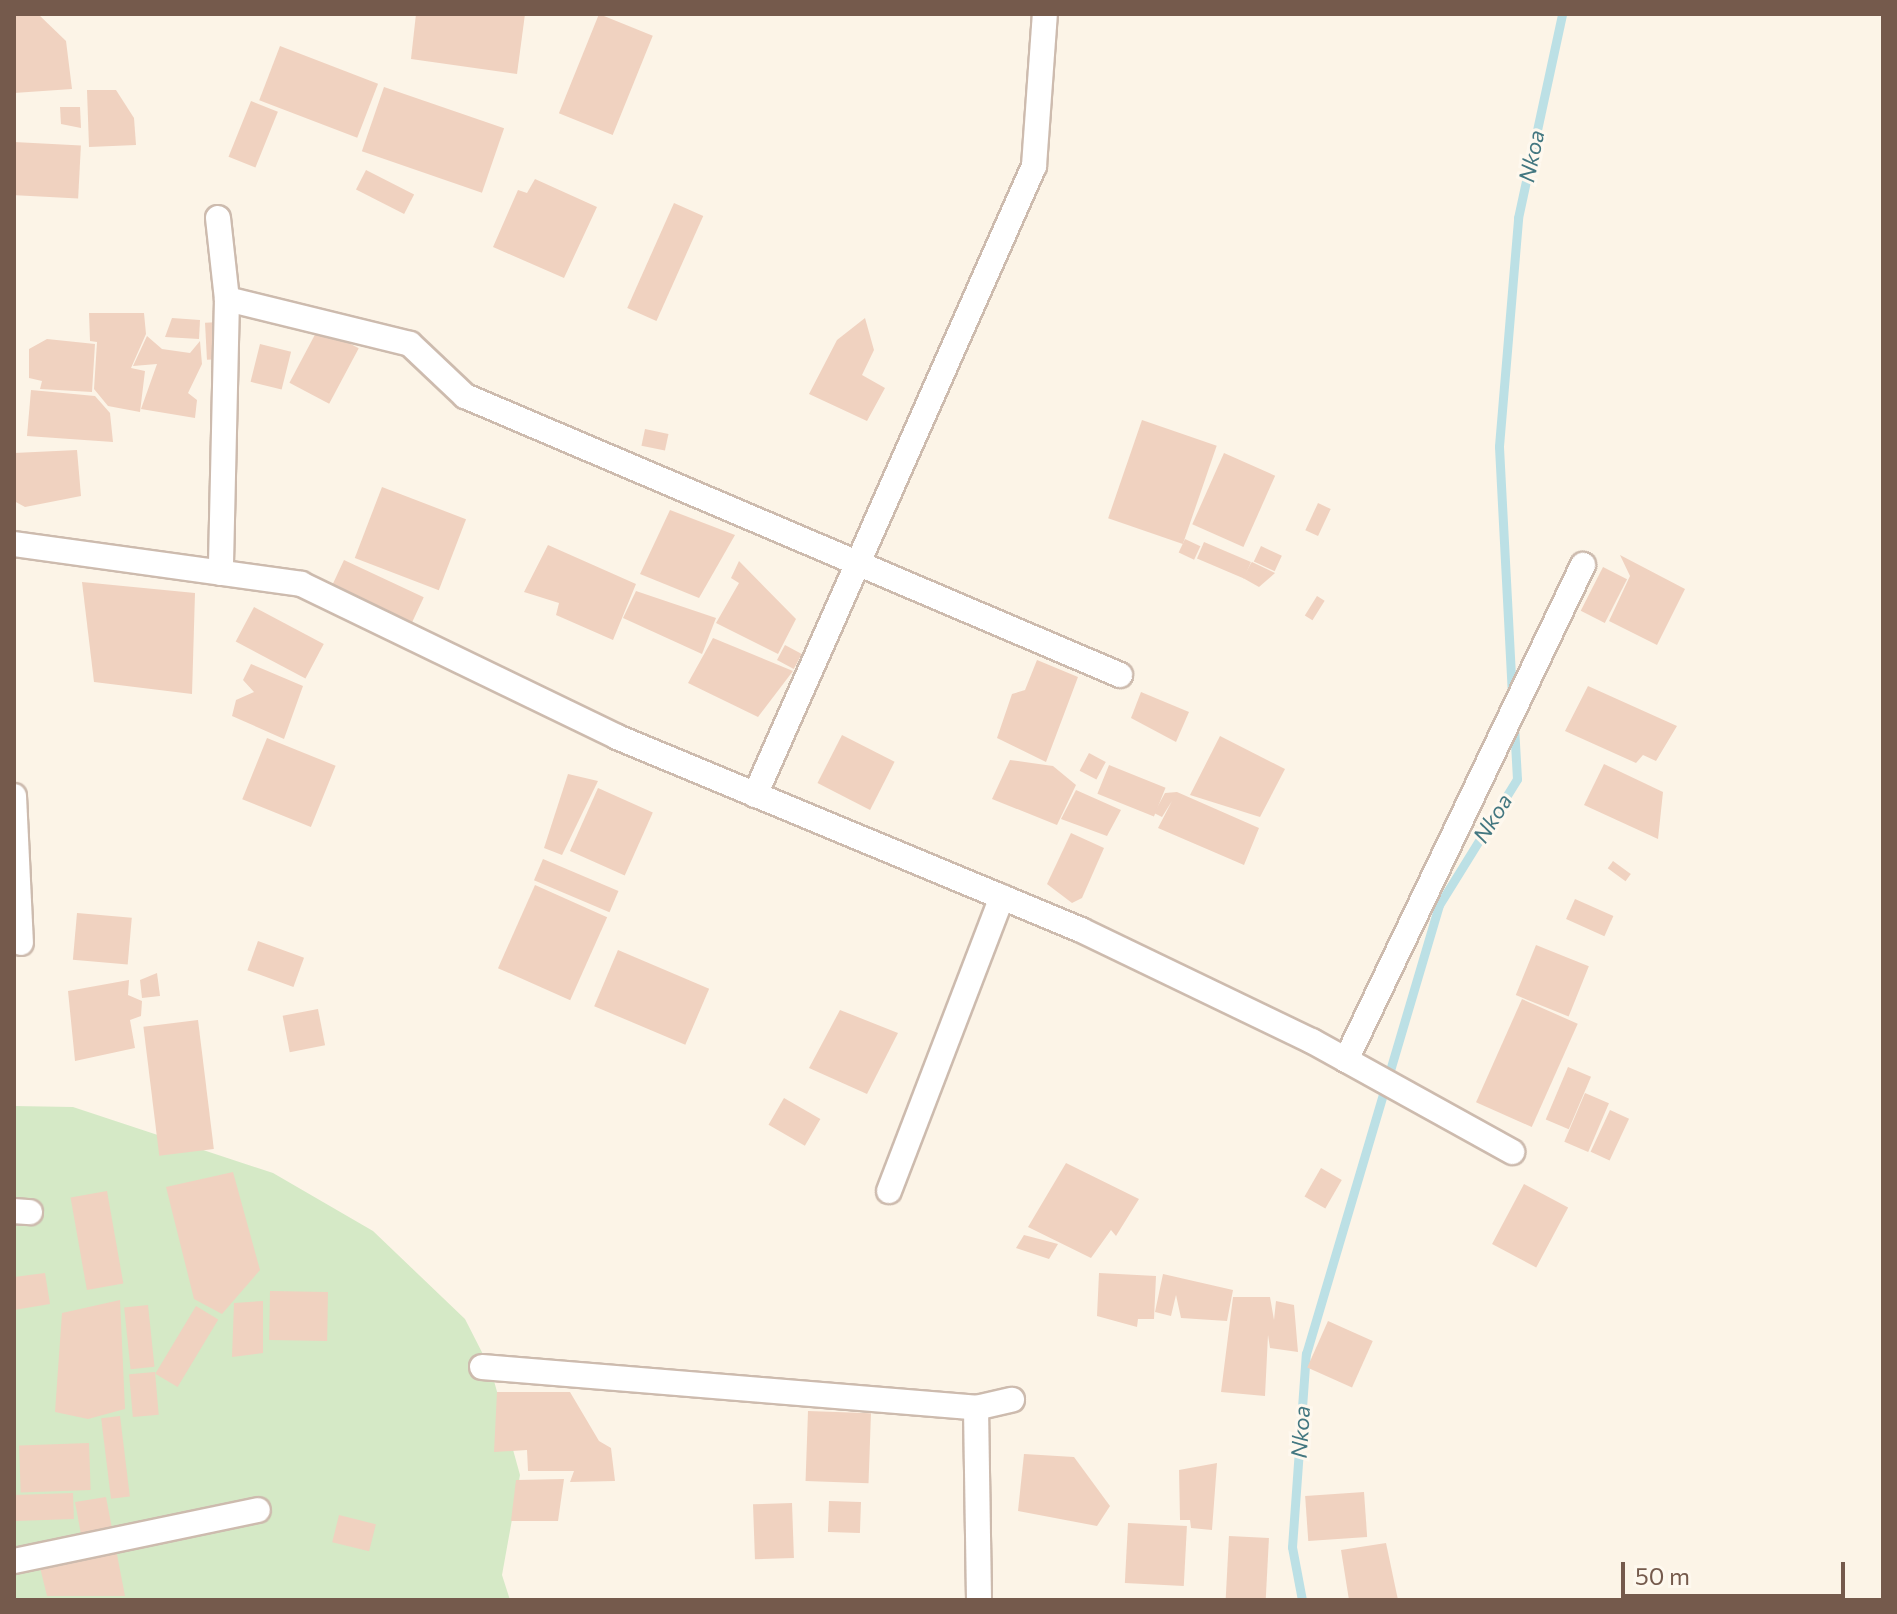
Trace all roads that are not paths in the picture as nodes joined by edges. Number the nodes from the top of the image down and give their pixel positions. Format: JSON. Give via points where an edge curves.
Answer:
{"nodes":[{"id":1,"x":1045,"y":14,"type":"edge"},
{"id":2,"x":218,"y":218,"type":"dead end"},
{"id":3,"x":227,"y":299,"type":"junction"},
{"id":4,"x":14,"y":544,"type":"edge"},
{"id":5,"x":1583,"y":565,"type":"dead end"},
{"id":6,"x":857,"y":567,"type":"junction"},
{"id":7,"x":221,"y":573,"type":"junction"},
{"id":8,"x":1120,"y":675,"type":"dead end"},
{"id":9,"x":755,"y":795,"type":"junction"},
{"id":10,"x":14,"y":796,"type":"edge"},
{"id":11,"x":1002,"y":897,"type":"junction"},
{"id":12,"x":21,"y":943,"type":"dead end"},
{"id":13,"x":1346,"y":1060,"type":"junction"},
{"id":14,"x":1512,"y":1152,"type":"dead end"},
{"id":15,"x":889,"y":1191,"type":"dead end"},
{"id":16,"x":482,"y":1367,"type":"dead end"},
{"id":17,"x":1012,"y":1400,"type":"dead end"},
{"id":18,"x":976,"y":1408,"type":"junction"},
{"id":19,"x":258,"y":1510,"type":"dead end"},
{"id":20,"x":14,"y":1561,"type":"edge"},
{"id":21,"x":979,"y":1600,"type":"edge"}],
"edges":[{"from":1,"to":6,"type":"street","via":[[1034,166]]},
{"from":2,"to":3,"type":"street"},
{"from":3,"to":6,"type":"street","via":[[410,344],[465,396]]},
{"from":3,"to":7,"type":"street"},
{"from":4,"to":7,"type":"street"},
{"from":5,"to":13,"type":"street"},
{"from":6,"to":8,"type":"street"},
{"from":6,"to":9,"type":"street"},
{"from":7,"to":9,"type":"street","via":[[301,584]]},
{"from":9,"to":11,"type":"street"},
{"from":10,"to":12,"type":"street"},
{"from":11,"to":13,"type":"street"},
{"from":11,"to":15,"type":"street"},
{"from":13,"to":14,"type":"street"},
{"from":16,"to":18,"type":"street"},
{"from":17,"to":18,"type":"street"},
{"from":18,"to":21,"type":"street"},
{"from":19,"to":20,"type":"street"}]}
